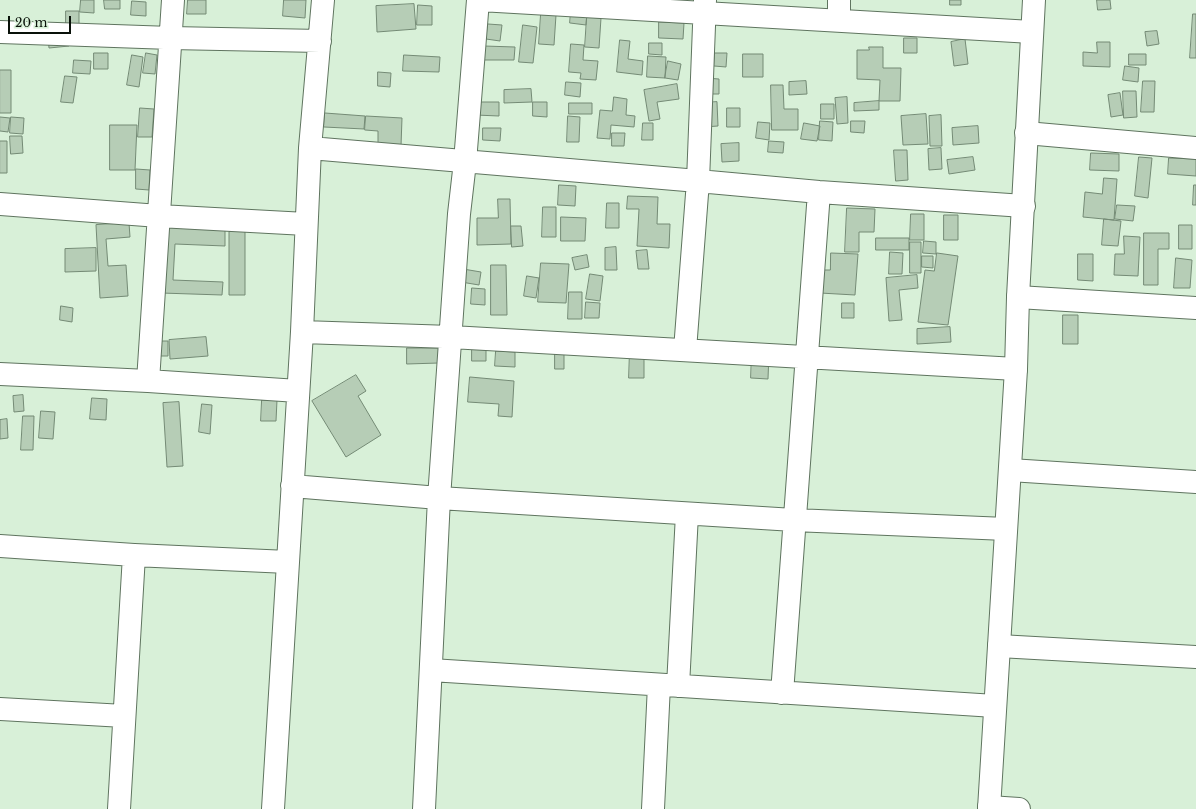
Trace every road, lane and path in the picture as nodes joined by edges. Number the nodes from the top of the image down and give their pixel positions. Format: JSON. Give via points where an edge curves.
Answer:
{"nodes":[{"id":1,"x":173,"y":0,"type":"edge"},
{"id":2,"x":323,"y":0,"type":"edge"},
{"id":3,"x":479,"y":0,"type":"edge"},
{"id":4,"x":1034,"y":0,"type":"edge"},
{"id":5,"x":704,"y":7,"type":"edge"},
{"id":6,"x":839,"y":10,"type":"edge"},
{"id":7,"x":0,"y":32,"type":"edge"},
{"id":8,"x":1032,"y":32,"type":"junction"},
{"id":9,"x":171,"y":38,"type":"junction"},
{"id":10,"x":320,"y":41,"type":"junction"},
{"id":11,"x":1026,"y":133,"type":"junction"},
{"id":12,"x":310,"y":148,"type":"junction"},
{"id":13,"x":1196,"y":148,"type":"edge"},
{"id":14,"x":465,"y":162,"type":"junction"},
{"id":15,"x":698,"y":181,"type":"junction"},
{"id":16,"x":819,"y":192,"type":"junction"},
{"id":17,"x":0,"y":204,"type":"edge"},
{"id":18,"x":1024,"y":206,"type":"junction"},
{"id":19,"x":159,"y":216,"type":"junction"},
{"id":20,"x":306,"y":224,"type":"junction"},
{"id":21,"x":1018,"y":297,"type":"junction"},
{"id":22,"x":1196,"y":308,"type":"edge"},
{"id":23,"x":302,"y":332,"type":"junction"},
{"id":24,"x":451,"y":337,"type":"junction"},
{"id":25,"x":685,"y":350,"type":"junction"},
{"id":26,"x":807,"y":357,"type":"junction"},
{"id":27,"x":1016,"y":369,"type":"junction"},
{"id":28,"x":0,"y":374,"type":"edge"},
{"id":29,"x":148,"y":381,"type":"junction"},
{"id":30,"x":298,"y":391,"type":"junction"},
{"id":31,"x":1010,"y":470,"type":"junction"},
{"id":32,"x":1196,"y":482,"type":"edge"},
{"id":33,"x":292,"y":486,"type":"junction"},
{"id":34,"x":440,"y":498,"type":"junction"},
{"id":35,"x":687,"y":514,"type":"junction"},
{"id":36,"x":794,"y":520,"type":"junction"},
{"id":37,"x":1006,"y":529,"type":"junction"},
{"id":38,"x":0,"y":546,"type":"edge"},
{"id":39,"x":134,"y":555,"type":"junction"},
{"id":40,"x":288,"y":562,"type":"junction"},
{"id":41,"x":999,"y":646,"type":"junction"},
{"id":42,"x":1196,"y":657,"type":"edge"},
{"id":43,"x":431,"y":670,"type":"junction"},
{"id":44,"x":668,"y":685,"type":"junction"},
{"id":45,"x":782,"y":693,"type":"junction"},
{"id":46,"x":995,"y":706,"type":"junction"},
{"id":47,"x":0,"y":709,"type":"edge"},
{"id":48,"x":124,"y":716,"type":"junction"},
{"id":49,"x":989,"y":808,"type":"edge"},
{"id":50,"x":119,"y":809,"type":"edge"},
{"id":51,"x":273,"y":809,"type":"edge"},
{"id":52,"x":424,"y":809,"type":"edge"},
{"id":53,"x":653,"y":809,"type":"edge"},
{"id":54,"x":1019,"y":809,"type":"edge"}],
"edges":[{"from":1,"to":9,"type":"street"},
{"from":2,"to":10,"type":"street"},
{"from":3,"to":5,"type":"street"},
{"from":3,"to":14,"type":"street"},
{"from":4,"to":8,"type":"street"},
{"from":5,"to":6,"type":"street"},
{"from":5,"to":15,"type":"street"},
{"from":6,"to":8,"type":"street"},
{"from":7,"to":9,"type":"street"},
{"from":8,"to":11,"type":"street"},
{"from":9,"to":10,"type":"street"},
{"from":9,"to":19,"type":"street"},
{"from":10,"to":12,"type":"street"},
{"from":11,"to":13,"type":"street"},
{"from":11,"to":18,"type":"street"},
{"from":12,"to":14,"type":"street"},
{"from":12,"to":20,"type":"street"},
{"from":14,"to":15,"type":"street"},
{"from":14,"to":24,"type":"street"},
{"from":15,"to":16,"type":"street"},
{"from":15,"to":25,"type":"street"},
{"from":16,"to":18,"type":"street"},
{"from":16,"to":26,"type":"street"},
{"from":17,"to":19,"type":"street"},
{"from":18,"to":21,"type":"street"},
{"from":19,"to":20,"type":"street"},
{"from":19,"to":29,"type":"street"},
{"from":20,"to":23,"type":"street"},
{"from":21,"to":22,"type":"street"},
{"from":21,"to":27,"type":"street"},
{"from":23,"to":24,"type":"street"},
{"from":23,"to":30,"type":"street"},
{"from":24,"to":25,"type":"street"},
{"from":24,"to":34,"type":"street"},
{"from":25,"to":26,"type":"street"},
{"from":26,"to":27,"type":"street"},
{"from":26,"to":36,"type":"street"},
{"from":27,"to":31,"type":"street"},
{"from":28,"to":29,"type":"street"},
{"from":29,"to":30,"type":"street"},
{"from":30,"to":33,"type":"street"},
{"from":31,"to":32,"type":"street"},
{"from":31,"to":37,"type":"street"},
{"from":33,"to":34,"type":"street"},
{"from":33,"to":40,"type":"street"},
{"from":34,"to":35,"type":"street"},
{"from":34,"to":43,"type":"street"},
{"from":35,"to":36,"type":"street"},
{"from":35,"to":44,"type":"street"},
{"from":36,"to":37,"type":"street"},
{"from":36,"to":45,"type":"street"},
{"from":37,"to":41,"type":"street"},
{"from":38,"to":39,"type":"street"},
{"from":39,"to":40,"type":"street"},
{"from":39,"to":48,"type":"street"},
{"from":40,"to":51,"type":"street"},
{"from":41,"to":42,"type":"street"},
{"from":41,"to":46,"type":"street"},
{"from":43,"to":44,"type":"street"},
{"from":43,"to":52,"type":"street"},
{"from":44,"to":45,"type":"street"},
{"from":44,"to":53,"type":"street"},
{"from":45,"to":46,"type":"street"},
{"from":46,"to":49,"type":"street"},
{"from":47,"to":48,"type":"street"},
{"from":48,"to":50,"type":"street"},
{"from":49,"to":54,"type":"street"}]}
